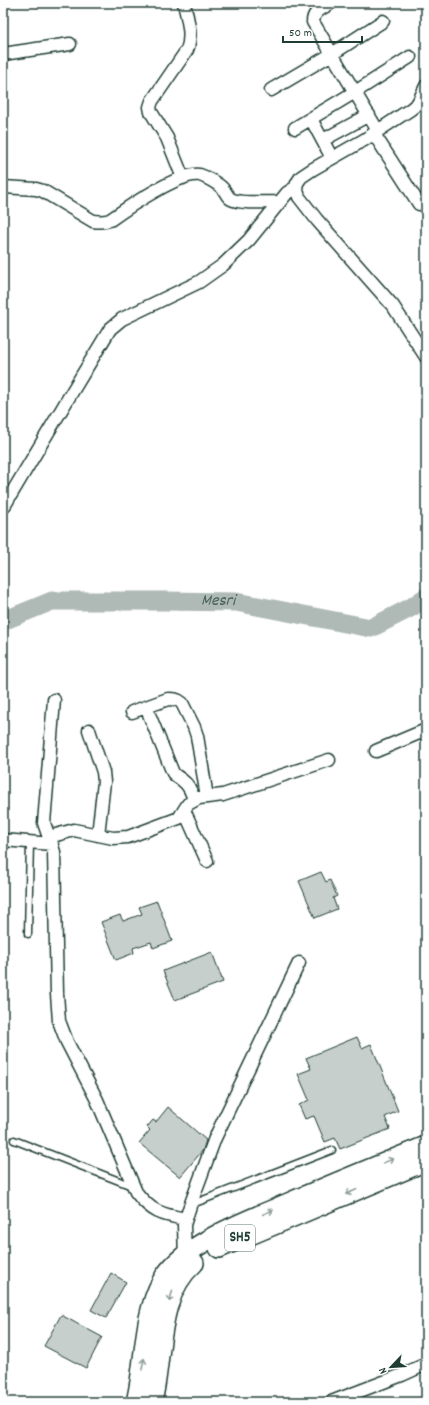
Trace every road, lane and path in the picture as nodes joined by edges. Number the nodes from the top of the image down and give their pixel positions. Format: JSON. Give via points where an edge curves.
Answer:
{"nodes":[{"id":1,"x":184,"y":3,"type":"edge"},
{"id":2,"x":331,"y":3,"type":"edge"},
{"id":3,"x":383,"y":21,"type":"dead end"},
{"id":4,"x":70,"y":44,"type":"dead end"},
{"id":5,"x":3,"y":54,"type":"edge"},
{"id":6,"x":332,"y":54,"type":"junction"},
{"id":7,"x":410,"y":57,"type":"dead end"},
{"id":8,"x":426,"y":86,"type":"edge"},
{"id":9,"x":271,"y":90,"type":"dead end"},
{"id":10,"x":355,"y":92,"type":"junction"},
{"id":11,"x":369,"y":115,"type":"junction"},
{"id":12,"x":311,"y":119,"type":"junction"},
{"id":13,"x":295,"y":128,"type":"dead end"},
{"id":14,"x":376,"y":132,"type":"junction"},
{"id":15,"x":323,"y":140,"type":"junction"},
{"id":16,"x":332,"y":158,"type":"junction"},
{"id":17,"x":183,"y":178,"type":"junction"},
{"id":18,"x":3,"y":187,"type":"edge"},
{"id":19,"x":296,"y":187,"type":"junction"},
{"id":20,"x":280,"y":202,"type":"junction"},
{"id":21,"x":419,"y":204,"type":"dead end"},
{"id":22,"x":426,"y":357,"type":"edge"},
{"id":23,"x":3,"y":508,"type":"edge"},
{"id":24,"x":54,"y":700,"type":"dead end"},
{"id":25,"x":146,"y":707,"type":"junction"},
{"id":26,"x":132,"y":712,"type":"dead end"},
{"id":27,"x":89,"y":730,"type":"dead end"},
{"id":28,"x":426,"y":730,"type":"edge"},
{"id":29,"x":376,"y":751,"type":"dead end"},
{"id":30,"x":329,"y":760,"type":"dead end"},
{"id":31,"x":206,"y":797,"type":"junction"},
{"id":32,"x":194,"y":800,"type":"junction"},
{"id":33,"x":184,"y":810,"type":"junction"},
{"id":34,"x":98,"y":835,"type":"junction"},
{"id":35,"x":3,"y":840,"type":"edge"},
{"id":36,"x":51,"y":841,"type":"junction"},
{"id":37,"x":30,"y":842,"type":"junction"},
{"id":38,"x":207,"y":861,"type":"dead end"},
{"id":39,"x":28,"y":934,"type":"dead end"},
{"id":40,"x":300,"y":963,"type":"dead end"},
{"id":41,"x":14,"y":1140,"type":"dead end"},
{"id":42,"x":426,"y":1146,"type":"edge"},
{"id":43,"x":332,"y":1150,"type":"dead end"},
{"id":44,"x":426,"y":1161,"type":"edge"},
{"id":45,"x":134,"y":1187,"type":"junction"},
{"id":46,"x":190,"y":1206,"type":"junction"},
{"id":47,"x":186,"y":1219,"type":"junction"},
{"id":48,"x":185,"y":1262,"type":"junction"},
{"id":49,"x":426,"y":1364,"type":"edge"},
{"id":50,"x":359,"y":1397,"type":"edge"},
{"id":51,"x":136,"y":1402,"type":"edge"},
{"id":52,"x":152,"y":1402,"type":"edge"},
{"id":53,"x":331,"y":1402,"type":"edge"}],
"edges":[{"from":1,"to":17,"type":"street","via":[[190,44],[150,107],[152,117],[170,144]]},
{"from":2,"to":6,"type":"street","via":[[313,17],[315,26]]},
{"from":3,"to":6,"type":"street"},
{"from":4,"to":5,"type":"street"},
{"from":6,"to":9,"type":"street"},
{"from":6,"to":10,"type":"street"},
{"from":7,"to":10,"type":"street"},
{"from":8,"to":14,"type":"street","via":[[418,103]]},
{"from":10,"to":11,"type":"street"},
{"from":10,"to":12,"type":"street"},
{"from":11,"to":14,"type":"street"},
{"from":11,"to":15,"type":"street"},
{"from":12,"to":13,"type":"street"},
{"from":12,"to":15,"type":"street"},
{"from":14,"to":16,"type":"street"},
{"from":14,"to":21,"type":"street"},
{"from":15,"to":16,"type":"street"},
{"from":16,"to":19,"type":"street","via":[[301,177]]},
{"from":17,"to":18,"type":"street","via":[[163,186],[104,222],[93,221],[43,191]]},
{"from":17,"to":20,"type":"street","via":[[201,175],[221,187],[231,199],[246,202]]},
{"from":19,"to":20,"type":"street","via":[[286,193]]},
{"from":19,"to":22,"type":"street","via":[[299,197],[317,220],[393,306]]},
{"from":20,"to":23,"type":"street","via":[[249,240],[223,265],[199,282],[116,323],[110,329]]},
{"from":24,"to":36,"type":"street","via":[[44,823]]},
{"from":25,"to":26,"type":"street"},
{"from":25,"to":31,"type":"street","via":[[168,699],[179,700],[184,706],[197,736]]},
{"from":25,"to":32,"type":"street","via":[[173,773],[184,781]]},
{"from":27,"to":34,"type":"street","via":[[104,782]]},
{"from":28,"to":29,"type":"street"},
{"from":30,"to":31,"type":"street","via":[[223,795]]},
{"from":31,"to":32,"type":"street"},
{"from":32,"to":33,"type":"street"},
{"from":33,"to":34,"type":"street","via":[[179,818],[128,837]]},
{"from":33,"to":38,"type":"street"},
{"from":34,"to":36,"type":"street","via":[[74,830]]},
{"from":35,"to":37,"type":"street"},
{"from":36,"to":37,"type":"street"},
{"from":36,"to":45,"type":"street","via":[[56,880],[59,1021],[97,1100]]},
{"from":37,"to":39,"type":"lane"},
{"from":40,"to":46,"type":"street","via":[[215,1138]]},
{"from":41,"to":45,"type":"lane"},
{"from":48,"to":42,"type":"main road","name":"SH5","one_way":true,"via":[[197,1246],[227,1230]]},
{"from":43,"to":46,"type":"lane"},
{"from":44,"to":48,"type":"main road","number":"SH5","one_way":true,"via":[[222,1246],[195,1262]]},
{"from":45,"to":47,"type":"street","via":[[144,1202],[158,1212]]},
{"from":46,"to":47,"type":"street"},
{"from":47,"to":48,"type":"street"},
{"from":51,"to":48,"type":"main road","name":"SH5","one_way":true,"via":[[151,1310],[156,1294],[172,1267]]},
{"from":48,"to":52,"type":"main road","number":"SH5","one_way":true,"via":[[166,1313]]},
{"from":49,"to":50,"type":"street"},
{"from":50,"to":53,"type":"street"}]}
